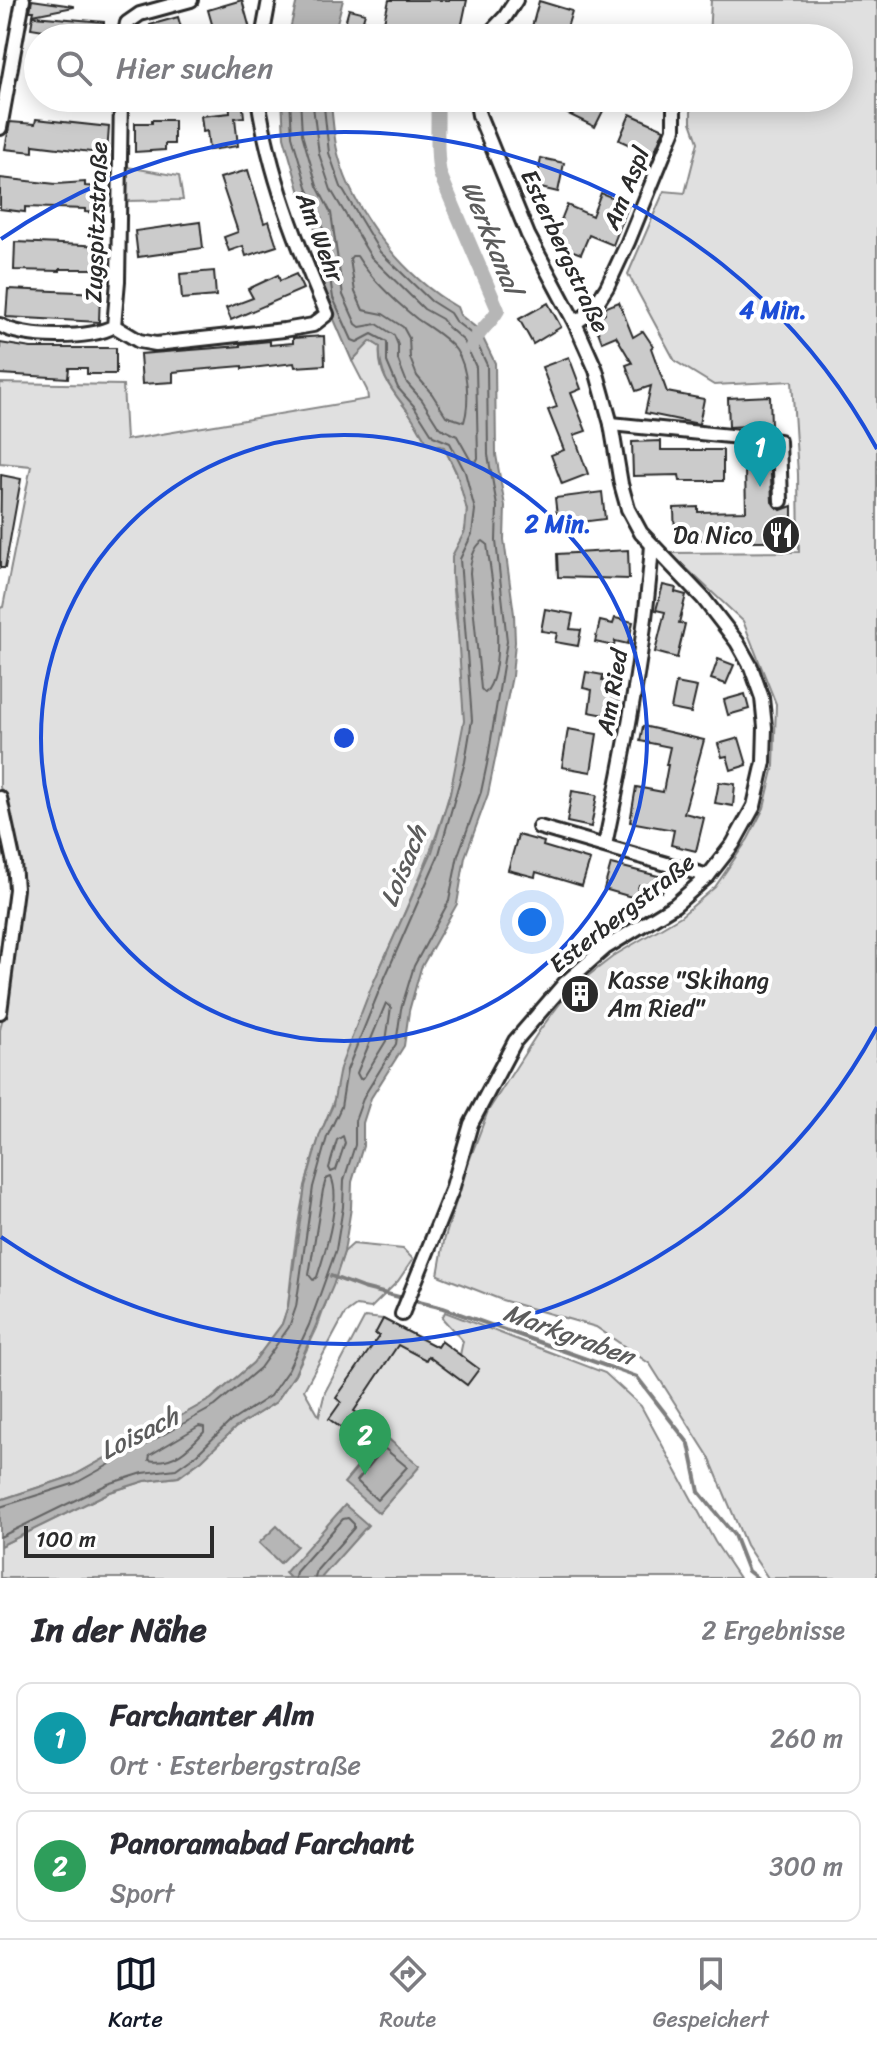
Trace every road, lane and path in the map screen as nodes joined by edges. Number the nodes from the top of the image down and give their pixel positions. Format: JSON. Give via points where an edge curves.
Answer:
{"nodes":[{"id":1,"x":23,"y":0,"type":"edge"},
{"id":2,"x":191,"y":0,"type":"edge"},
{"id":3,"x":269,"y":0,"type":"edge"},
{"id":4,"x":516,"y":0,"type":"edge"},
{"id":5,"x":127,"y":24,"type":"edge"},
{"id":6,"x":265,"y":24,"type":"edge"},
{"id":7,"x":498,"y":24,"type":"edge"},
{"id":8,"x":121,"y":112,"type":"edge"},
{"id":9,"x":260,"y":112,"type":"edge"},
{"id":10,"x":478,"y":112,"type":"edge"},
{"id":11,"x":674,"y":112,"type":"edge"},
{"id":12,"x":0,"y":128,"type":"edge"},
{"id":13,"x":575,"y":323,"type":"junction"},
{"id":14,"x":0,"y":325,"type":"edge"},
{"id":15,"x":114,"y":326,"type":"junction"},
{"id":16,"x":611,"y":424,"type":"junction"},
{"id":17,"x":781,"y":501,"type":"dead end"},
{"id":18,"x":652,"y":545,"type":"junction"},
{"id":19,"x":0,"y":798,"type":"edge"},
{"id":20,"x":539,"y":827,"type":"dead end"},
{"id":21,"x":605,"y":845,"type":"junction"},
{"id":22,"x":708,"y":876,"type":"junction"},
{"id":23,"x":0,"y":1012,"type":"edge"},
{"id":24,"x":402,"y":1314,"type":"dead end"}],
"edges":[{"from":1,"to":12,"type":"street"},
{"from":2,"to":5,"type":"street","via":[[140,14]]},
{"from":3,"to":6,"type":"street"},
{"from":4,"to":7,"type":"street"},
{"from":8,"to":15,"type":"street","name":"Zugspitzstraße"},
{"from":9,"to":15,"type":"street","name":"Am Wehr","via":[[285,211],[327,314],[313,325],[156,344]]},
{"from":10,"to":13,"type":"street","name":"Esterbergstraße","via":[[528,235]]},
{"from":11,"to":13,"type":"street","name":"Am Aspl","via":[[674,129],[628,242],[591,312]]},
{"from":13,"to":16,"type":"street","name":"Esterbergstraße"},
{"from":14,"to":15,"type":"street","name":"Zugspitzstraße","via":[[25,334],[62,335],[92,334]]},
{"from":16,"to":17,"type":"street","via":[[779,441]]},
{"from":16,"to":18,"type":"street","name":"Esterbergstraße","via":[[628,509]]},
{"from":18,"to":21,"type":"street","name":"Am Ried","via":[[635,698]]},
{"from":18,"to":22,"type":"street","name":"Esterbergstraße","via":[[737,642],[762,698],[764,762],[754,806]]},
{"from":19,"to":23,"type":"street","via":[[16,889]]},
{"from":20,"to":21,"type":"street"},
{"from":21,"to":22,"type":"street"},
{"from":22,"to":24,"type":"street","name":"Esterbergstraße","via":[[675,905],[605,948],[565,983],[515,1041],[471,1124],[452,1190]]}]}
